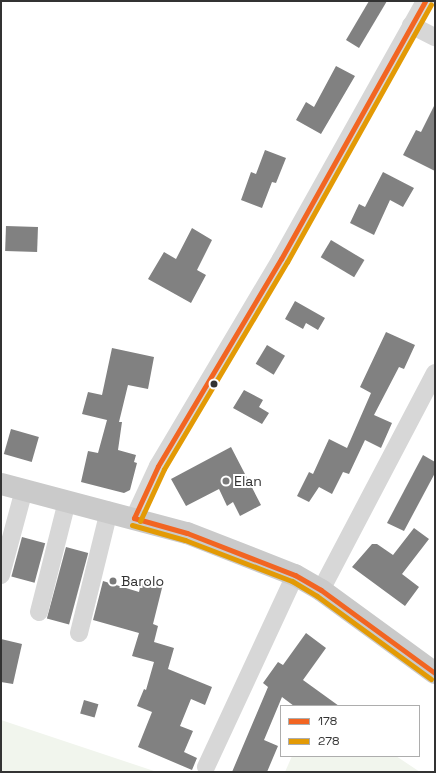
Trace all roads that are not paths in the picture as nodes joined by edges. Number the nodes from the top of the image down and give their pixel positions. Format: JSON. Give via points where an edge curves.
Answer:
{"nodes":[{"id":1,"x":425,"y":1,"type":"edge"},
{"id":2,"x":412,"y":25,"type":"junction"},
{"id":3,"x":435,"y":37,"type":"edge"},
{"id":4,"x":435,"y":374,"type":"edge"},
{"id":5,"x":1,"y":484,"type":"edge"},
{"id":6,"x":24,"y":490,"type":"junction"},
{"id":7,"x":67,"y":501,"type":"junction"},
{"id":8,"x":109,"y":512,"type":"junction"},
{"id":9,"x":134,"y":518,"type":"junction"},
{"id":10,"x":1,"y":575,"type":"edge"},
{"id":11,"x":295,"y":575,"type":"junction"},
{"id":12,"x":321,"y":590,"type":"junction"},
{"id":13,"x":40,"y":612,"type":"dead end"},
{"id":14,"x":79,"y":633,"type":"dead end"},
{"id":15,"x":435,"y":673,"type":"edge"},
{"id":16,"x":206,"y":767,"type":"dead end"}],
"edges":[{"from":1,"to":2,"type":"street"},
{"from":2,"to":3,"type":"street"},
{"from":2,"to":9,"type":"street","via":[[281,259],[158,466]]},
{"from":4,"to":12,"type":"street"},
{"from":5,"to":6,"type":"main road"},
{"from":6,"to":7,"type":"main road"},
{"from":6,"to":10,"type":"street"},
{"from":7,"to":8,"type":"main road"},
{"from":7,"to":13,"type":"street"},
{"from":8,"to":9,"type":"main road"},
{"from":8,"to":14,"type":"street"},
{"from":9,"to":11,"type":"main road","via":[[187,533]]},
{"from":11,"to":12,"type":"main road"},
{"from":11,"to":16,"type":"street"},
{"from":12,"to":15,"type":"main road"}]}
